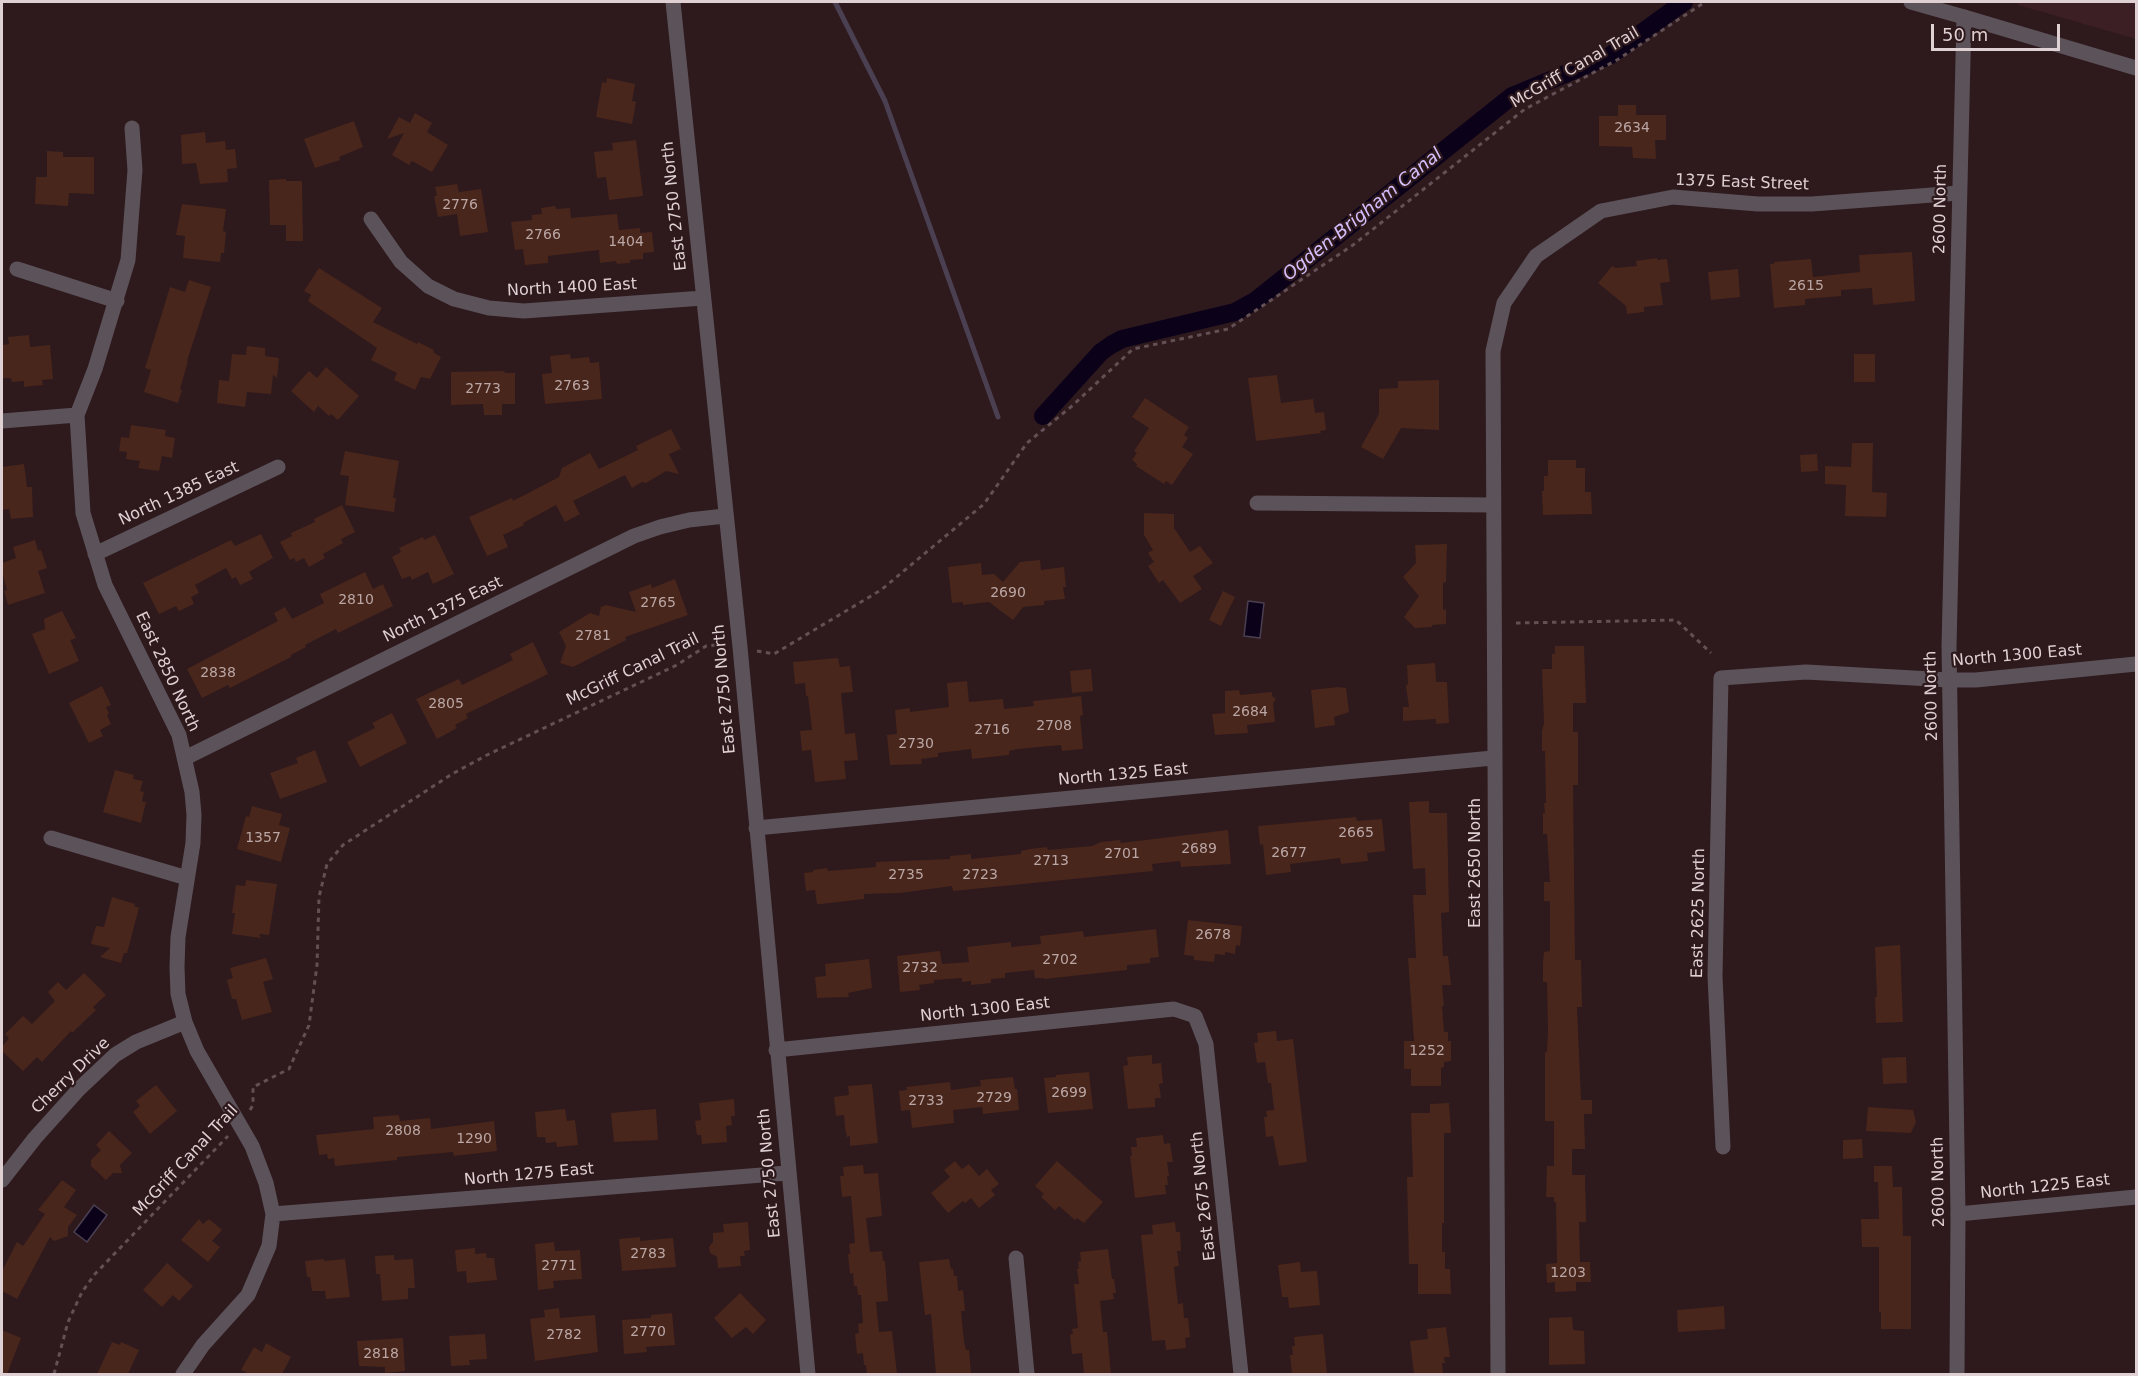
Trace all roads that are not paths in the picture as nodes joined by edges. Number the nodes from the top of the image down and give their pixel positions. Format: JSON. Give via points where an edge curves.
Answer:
{"nodes":[{"id":1,"x":673,"y":2,"type":"edge"},
{"id":2,"x":1911,"y":2,"type":"edge"},
{"id":3,"x":1964,"y":17,"type":"junction"},
{"id":4,"x":2136,"y":68,"type":"edge"},
{"id":5,"x":132,"y":128,"type":"dead end"},
{"id":6,"x":1959,"y":193,"type":"junction"},
{"id":7,"x":371,"y":219,"type":"dead end"},
{"id":8,"x":17,"y":269,"type":"dead end"},
{"id":9,"x":703,"y":298,"type":"junction"},
{"id":10,"x":117,"y":301,"type":"junction"},
{"id":11,"x":1493,"y":351,"type":"joint"},
{"id":12,"x":77,"y":415,"type":"junction"},
{"id":13,"x":2,"y":422,"type":"edge"},
{"id":14,"x":278,"y":467,"type":"dead end"},
{"id":15,"x":1257,"y":503,"type":"dead end"},
{"id":16,"x":1493,"y":505,"type":"junction"},
{"id":17,"x":725,"y":516,"type":"junction"},
{"id":18,"x":95,"y":554,"type":"junction"},
{"id":19,"x":2136,"y":664,"type":"edge"},
{"id":20,"x":1720,"y":678,"type":"joint"},
{"id":21,"x":1949,"y":681,"type":"junction"},
{"id":22,"x":185,"y":758,"type":"junction"},
{"id":23,"x":1493,"y":758,"type":"junction"},
{"id":24,"x":756,"y":828,"type":"junction"},
{"id":25,"x":51,"y":838,"type":"dead end"},
{"id":26,"x":188,"y":878,"type":"junction"},
{"id":27,"x":1196,"y":1016,"type":"joint"},
{"id":28,"x":185,"y":1022,"type":"junction"},
{"id":29,"x":776,"y":1050,"type":"junction"},
{"id":30,"x":1723,"y":1147,"type":"dead end"},
{"id":31,"x":788,"y":1173,"type":"junction"},
{"id":32,"x":2,"y":1180,"type":"edge"},
{"id":33,"x":2136,"y":1197,"type":"edge"},
{"id":34,"x":273,"y":1214,"type":"junction"},
{"id":35,"x":1958,"y":1214,"type":"junction"},
{"id":36,"x":1016,"y":1258,"type":"dead end"},
{"id":37,"x":183,"y":1374,"type":"edge"},
{"id":38,"x":808,"y":1374,"type":"edge"},
{"id":39,"x":1027,"y":1374,"type":"edge"},
{"id":40,"x":1241,"y":1374,"type":"edge"},
{"id":41,"x":1498,"y":1374,"type":"edge"},
{"id":42,"x":1957,"y":1374,"type":"edge"}],
"edges":[{"from":1,"to":9,"type":"street","name":"East 2750 North"},
{"from":2,"to":3,"type":"street"},
{"from":3,"to":4,"type":"street"},
{"from":3,"to":6,"type":"street","name":"2600 North"},
{"from":5,"to":10,"type":"street","name":"East 2850 North","via":[[133,217],[128,260]]},
{"from":6,"to":11,"type":"street","name":"1375 East Street","via":[[1812,204],[1758,204],[1673,196],[1601,211],[1536,256],[1504,303]]},
{"from":6,"to":21,"type":"street","name":"2600 North"},
{"from":7,"to":9,"type":"street","name":"North 1400 East","via":[[401,262],[428,286],[454,299],[489,308],[524,311]]},
{"from":8,"to":10,"type":"street"},
{"from":9,"to":17,"type":"street","name":"East 2750 North"},
{"from":10,"to":12,"type":"street","name":"East 2850 North"},
{"from":11,"to":16,"type":"street","name":"East 2650 North"},
{"from":12,"to":13,"type":"street"},
{"from":12,"to":18,"type":"street","name":"East 2850 North","via":[[83,513]]},
{"from":14,"to":18,"type":"street","name":"North 1385 East"},
{"from":15,"to":16,"type":"street"},
{"from":16,"to":23,"type":"street","name":"East 2650 North"},
{"from":17,"to":22,"type":"street","name":"North 1375 East","via":[[679,522],[634,536]]},
{"from":17,"to":24,"type":"street","name":"East 2750 North"},
{"from":18,"to":22,"type":"street","name":"East 2850 North","via":[[105,585],[178,735]]},
{"from":19,"to":21,"type":"street","name":"North 1300 East"},
{"from":20,"to":21,"type":"street","name":"North 1300 East","via":[[1806,672]]},
{"from":20,"to":30,"type":"street","name":"East 2625 North","via":[[1715,976]]},
{"from":21,"to":35,"type":"street","name":"2600 North"},
{"from":22,"to":26,"type":"street","name":"East 2850 North","via":[[194,815]]},
{"from":23,"to":24,"type":"street","name":"North 1325 East"},
{"from":23,"to":41,"type":"street","name":"East 2650 North"},
{"from":24,"to":29,"type":"street","name":"East 2750 North"},
{"from":25,"to":26,"type":"street"},
{"from":26,"to":28,"type":"street","name":"East 2850 North","via":[[177,967]]},
{"from":27,"to":29,"type":"street","name":"North 1300 East","via":[[1174,1009]]},
{"from":27,"to":40,"type":"street","name":"East 2675 North","via":[[1206,1044]]},
{"from":28,"to":32,"type":"street","name":"Cherry Drive","via":[[114,1055],[35,1138]]},
{"from":28,"to":34,"type":"street","name":"East 2850 North","via":[[197,1051],[252,1146]]},
{"from":29,"to":31,"type":"street","name":"East 2750 North"},
{"from":31,"to":34,"type":"street","name":"North 1275 East"},
{"from":31,"to":38,"type":"street","name":"East 2750 North"},
{"from":33,"to":35,"type":"street","name":"North 1225 East"},
{"from":34,"to":37,"type":"street","name":"East 2850 North","via":[[269,1246],[248,1295]]},
{"from":35,"to":42,"type":"street","name":"2600 North"},
{"from":36,"to":39,"type":"street"}]}
